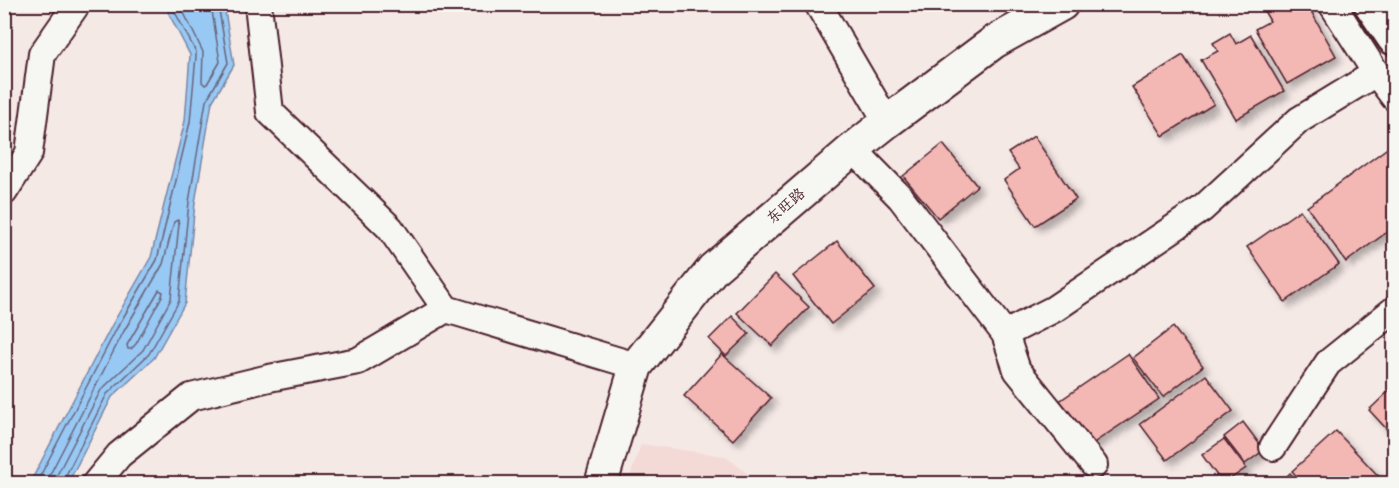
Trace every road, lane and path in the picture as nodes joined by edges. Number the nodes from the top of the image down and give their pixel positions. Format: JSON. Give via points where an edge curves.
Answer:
{"nodes":[{"id":1,"x":77,"y":4,"type":"edge"},
{"id":2,"x":258,"y":4,"type":"edge"},
{"id":3,"x":818,"y":4,"type":"edge"},
{"id":4,"x":1062,"y":4,"type":"edge"},
{"id":5,"x":1332,"y":4,"type":"edge"},
{"id":6,"x":1371,"y":4,"type":"edge"},
{"id":7,"x":1395,"y":38,"type":"edge"},
{"id":8,"x":1376,"y":73,"type":"junction"},
{"id":9,"x":1395,"y":97,"type":"edge"},
{"id":10,"x":887,"y":122,"type":"junction"},
{"id":11,"x":853,"y":149,"type":"junction"},
{"id":12,"x":4,"y":192,"type":"edge"},
{"id":13,"x":446,"y":309,"type":"junction"},
{"id":14,"x":1395,"y":310,"type":"edge"},
{"id":15,"x":1005,"y":334,"type":"junction"},
{"id":16,"x":636,"y":366,"type":"junction"},
{"id":17,"x":1273,"y":447,"type":"dead end"},
{"id":18,"x":1094,"y":465,"type":"dead end"},
{"id":19,"x":95,"y":483,"type":"edge"},
{"id":20,"x":601,"y":483,"type":"edge"}],
"edges":[{"from":1,"to":12,"type":"street","via":[[42,54],[29,153]]},
{"from":2,"to":13,"type":"street","via":[[270,112],[390,228]]},
{"from":3,"to":10,"type":"street"},
{"from":4,"to":10,"type":"street","name":"东旺路","via":[[994,42]]},
{"from":5,"to":8,"type":"street"},
{"from":6,"to":7,"type":"main road"},
{"from":8,"to":9,"type":"street"},
{"from":8,"to":15,"type":"street","via":[[1299,120],[1202,209],[1054,309]]},
{"from":10,"to":11,"type":"street","name":"东旺路"},
{"from":11,"to":15,"type":"street","via":[[901,198]]},
{"from":11,"to":16,"type":"street","name":"东旺路","via":[[713,269]]},
{"from":13,"to":16,"type":"street"},
{"from":13,"to":19,"type":"street","via":[[358,361],[191,397],[119,455]]},
{"from":14,"to":17,"type":"street","via":[[1328,363]]},
{"from":15,"to":18,"type":"street","via":[[1017,370]]},
{"from":16,"to":20,"type":"street","name":"东旺路"}]}
